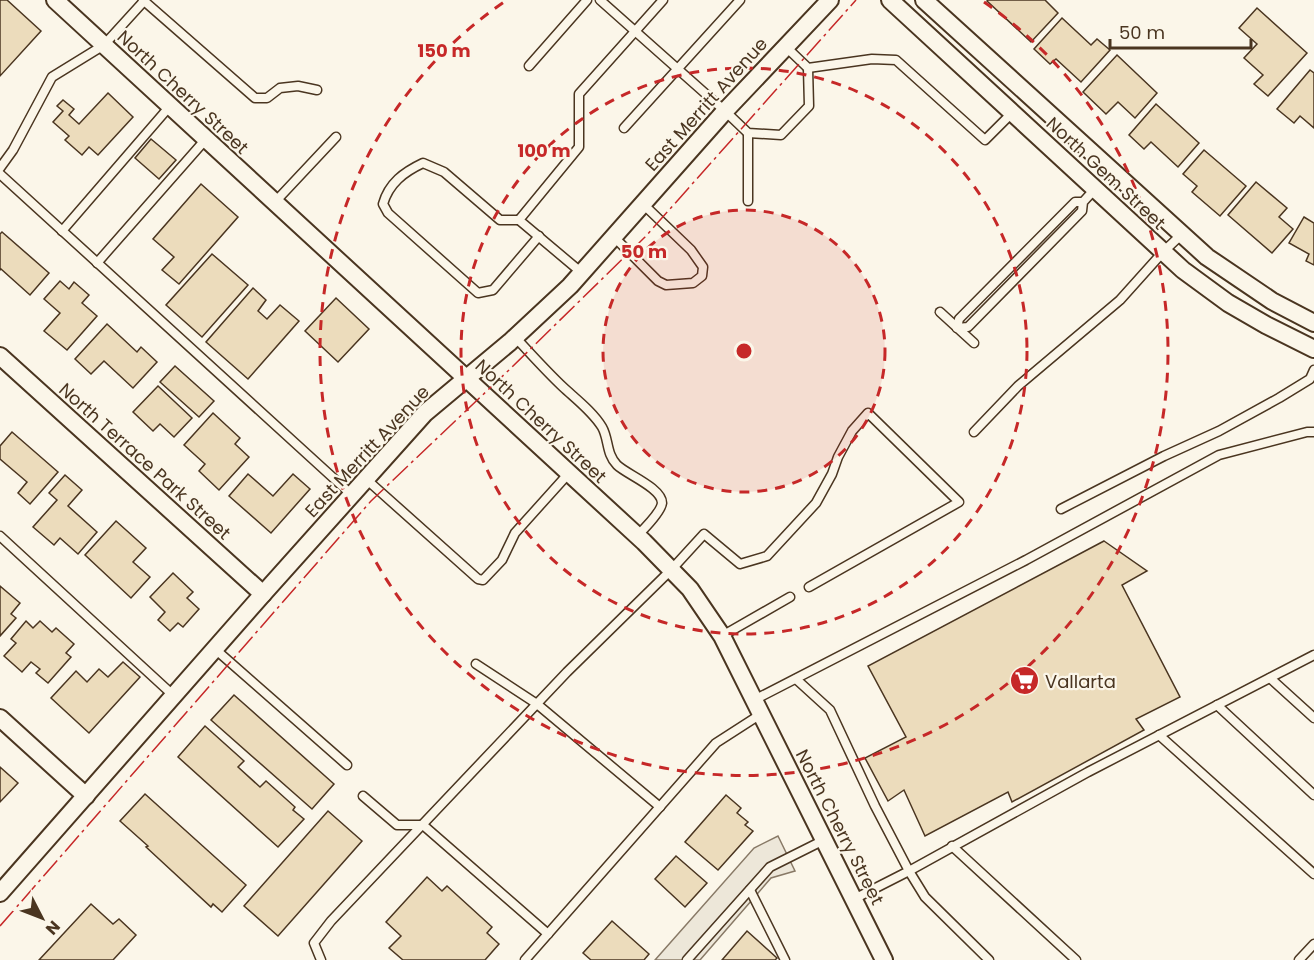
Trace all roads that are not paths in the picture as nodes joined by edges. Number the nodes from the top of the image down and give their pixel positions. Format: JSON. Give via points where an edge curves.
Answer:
{"nodes":[{"id":1,"x":55,"y":0,"type":"edge"},
{"id":2,"x":144,"y":0,"type":"edge"},
{"id":3,"x":587,"y":0,"type":"edge"},
{"id":4,"x":600,"y":0,"type":"edge"},
{"id":5,"x":663,"y":0,"type":"edge"},
{"id":6,"x":740,"y":0,"type":"edge"},
{"id":7,"x":830,"y":0,"type":"edge"},
{"id":8,"x":890,"y":0,"type":"edge"},
{"id":9,"x":924,"y":0,"type":"edge"},
{"id":10,"x":636,"y":30,"type":"junction"},
{"id":11,"x":104,"y":45,"type":"junction"},
{"id":12,"x":785,"y":46,"type":"junction"},
{"id":13,"x":529,"y":66,"type":"dead end"},
{"id":14,"x":678,"y":68,"type":"junction"},
{"id":15,"x":808,"y":68,"type":"junction"},
{"id":16,"x":317,"y":90,"type":"dead end"},
{"id":17,"x":170,"y":106,"type":"junction"},
{"id":18,"x":725,"y":111,"type":"junction"},
{"id":19,"x":1012,"y":113,"type":"junction"},
{"id":20,"x":624,"y":128,"type":"dead end"},
{"id":21,"x":747,"y":133,"type":"junction"},
{"id":22,"x":336,"y":137,"type":"dead end"},
{"id":23,"x":206,"y":139,"type":"junction"},
{"id":24,"x":0,"y":168,"type":"edge"},
{"id":25,"x":0,"y":174,"type":"edge"},
{"id":26,"x":1095,"y":189,"type":"junction"},
{"id":27,"x":748,"y":201,"type":"dead end"},
{"id":28,"x":274,"y":202,"type":"junction"},
{"id":29,"x":643,"y":204,"type":"junction"},
{"id":30,"x":519,"y":220,"type":"junction"},
{"id":31,"x":62,"y":231,"type":"junction"},
{"id":32,"x":1181,"y":234,"type":"junction"},
{"id":33,"x":539,"y":236,"type":"junction"},
{"id":34,"x":614,"y":237,"type":"junction"},
{"id":35,"x":1163,"y":252,"type":"junction"},
{"id":36,"x":97,"y":263,"type":"junction"},
{"id":37,"x":582,"y":273,"type":"junction"},
{"id":38,"x":940,"y":312,"type":"dead end"},
{"id":39,"x":1314,"y":323,"type":"edge"},
{"id":40,"x":957,"y":328,"type":"junction"},
{"id":41,"x":515,"y":337,"type":"junction"},
{"id":42,"x":974,"y":343,"type":"dead end"},
{"id":43,"x":1314,"y":349,"type":"edge"},
{"id":44,"x":0,"y":356,"type":"edge"},
{"id":45,"x":1314,"y":370,"type":"edge"},
{"id":46,"x":466,"y":378,"type":"junction"},
{"id":47,"x":975,"y":432,"type":"dead end"},
{"id":48,"x":1314,"y":432,"type":"edge"},
{"id":49,"x":569,"y":473,"type":"junction"},
{"id":50,"x":366,"y":479,"type":"junction"},
{"id":51,"x":352,"y":495,"type":"junction"},
{"id":52,"x":1061,"y":509,"type":"dead end"},
{"id":53,"x":0,"y":536,"type":"edge"},
{"id":54,"x":638,"y":536,"type":"junction"},
{"id":55,"x":672,"y":569,"type":"junction"},
{"id":56,"x":809,"y":586,"type":"dead end"},
{"id":57,"x":263,"y":594,"type":"junction"},
{"id":58,"x":790,"y":597,"type":"dead end"},
{"id":59,"x":722,"y":636,"type":"junction"},
{"id":60,"x":215,"y":648,"type":"junction"},
{"id":61,"x":1314,"y":656,"type":"edge"},
{"id":62,"x":476,"y":664,"type":"dead end"},
{"id":63,"x":1270,"y":678,"type":"junction"},
{"id":64,"x":796,"y":679,"type":"junction"},
{"id":65,"x":174,"y":696,"type":"junction"},
{"id":66,"x":537,"y":704,"type":"junction"},
{"id":67,"x":1217,"y":705,"type":"junction"},
{"id":68,"x":758,"y":707,"type":"junction"},
{"id":69,"x":0,"y":718,"type":"edge"},
{"id":70,"x":1314,"y":718,"type":"edge"},
{"id":71,"x":1159,"y":735,"type":"junction"},
{"id":72,"x":347,"y":765,"type":"dead end"},
{"id":73,"x":1314,"y":795,"type":"edge"},
{"id":74,"x":86,"y":796,"type":"junction"},
{"id":75,"x":363,"y":796,"type":"dead end"},
{"id":76,"x":660,"y":807,"type":"junction"},
{"id":77,"x":423,"y":825,"type":"junction"},
{"id":78,"x":824,"y":840,"type":"junction"},
{"id":79,"x":952,"y":846,"type":"junction"},
{"id":80,"x":909,"y":871,"type":"junction"},
{"id":81,"x":1314,"y":874,"type":"edge"},
{"id":82,"x":750,"y":890,"type":"junction"},
{"id":83,"x":0,"y":893,"type":"edge"},
{"id":84,"x":854,"y":899,"type":"junction"},
{"id":85,"x":548,"y":934,"type":"junction"},
{"id":86,"x":1313,"y":948,"type":"edge"},
{"id":87,"x":528,"y":957,"type":"edge"},
{"id":88,"x":321,"y":960,"type":"edge"},
{"id":89,"x":540,"y":960,"type":"edge"},
{"id":90,"x":687,"y":960,"type":"edge"},
{"id":91,"x":785,"y":960,"type":"edge"},
{"id":92,"x":884,"y":960,"type":"edge"},
{"id":93,"x":989,"y":960,"type":"edge"},
{"id":94,"x":1076,"y":960,"type":"edge"},
{"id":95,"x":1299,"y":960,"type":"edge"}],
"edges":[{"from":1,"to":11,"type":"street","name":"North Cherry Street"},
{"from":2,"to":11,"type":"lane"},
{"from":2,"to":16,"type":"lane","via":[[255,98],[267,98],[280,88]]},
{"from":3,"to":13,"type":"lane"},
{"from":4,"to":10,"type":"lane"},
{"from":5,"to":10,"type":"lane"},
{"from":6,"to":14,"type":"lane"},
{"from":7,"to":12,"type":"street","name":"East Merritt Avenue"},
{"from":8,"to":19,"type":"street","name":"North Gem Street"},
{"from":9,"to":32,"type":"street","name":"North Gem Street"},
{"from":10,"to":14,"type":"lane"},
{"from":10,"to":30,"type":"lane","via":[[579,94],[579,147]]},
{"from":11,"to":17,"type":"street","name":"North Cherry Street"},
{"from":11,"to":24,"type":"lane","via":[[52,77]]},
{"from":12,"to":15,"type":"lane"},
{"from":12,"to":18,"type":"street","name":"East Merritt Avenue"},
{"from":14,"to":18,"type":"lane"},
{"from":14,"to":20,"type":"lane"},
{"from":15,"to":19,"type":"lane","via":[[872,59],[896,60],[985,140]]},
{"from":15,"to":21,"type":"lane","via":[[809,106],[795,122],[781,135]]},
{"from":17,"to":23,"type":"street","name":"North Cherry Street"},
{"from":17,"to":31,"type":"lane"},
{"from":18,"to":21,"type":"lane"},
{"from":18,"to":29,"type":"street","name":"East Merritt Avenue"},
{"from":19,"to":26,"type":"street","name":"North Gem Street"},
{"from":21,"to":27,"type":"lane"},
{"from":22,"to":28,"type":"lane"},
{"from":23,"to":28,"type":"street","name":"North Cherry Street"},
{"from":23,"to":36,"type":"lane"},
{"from":25,"to":31,"type":"lane"},
{"from":26,"to":35,"type":"street","name":"North Gem Street"},
{"from":26,"to":40,"type":"lane","via":[[1083,202],[1082,211],[968,327]]},
{"from":28,"to":46,"type":"street","name":"North Cherry Street"},
{"from":29,"to":34,"type":"street","name":"East Merritt Avenue"},
{"from":29,"to":34,"type":"lane","via":[[692,250],[704,267],[702,276],[693,284],[666,285],[657,281]]},
{"from":30,"to":33,"type":"lane"},
{"from":30,"to":33,"type":"lane","via":[[500,220],[444,172],[423,163],[407,170],[386,191],[383,204],[388,213],[478,293],[493,290]]},
{"from":31,"to":36,"type":"lane"},
{"from":32,"to":35,"type":"lane"},
{"from":32,"to":39,"type":"street","name":"North Gem Street","via":[[1239,279]]},
{"from":33,"to":37,"type":"lane"},
{"from":34,"to":37,"type":"street","name":"East Merritt Avenue"},
{"from":35,"to":43,"type":"street","name":"North Gem Street","via":[[1228,303]]},
{"from":35,"to":47,"type":"lane","via":[[1120,300],[1018,386]]},
{"from":36,"to":51,"type":"lane"},
{"from":37,"to":41,"type":"street","name":"East Merritt Avenue"},
{"from":38,"to":40,"type":"lane"},
{"from":40,"to":42,"type":"lane"},
{"from":41,"to":46,"type":"street","name":"East Merritt Avenue"},
{"from":41,"to":54,"type":"lane","via":[[603,428],[611,458],[618,466],[660,495],[658,512]]},
{"from":44,"to":57,"type":"street","name":"North Terrace Park Street"},
{"from":45,"to":52,"type":"lane","via":[[1310,379],[1219,431]]},
{"from":46,"to":49,"type":"street","name":"North Cherry Street"},
{"from":46,"to":50,"type":"street","name":"East Merritt Avenue","via":[[425,413]]},
{"from":48,"to":64,"type":"lane","via":[[1220,455]]},
{"from":49,"to":50,"type":"lane","via":[[515,533],[502,560],[483,580]]},
{"from":49,"to":54,"type":"street","name":"North Cherry Street"},
{"from":50,"to":51,"type":"street","name":"East Merritt Avenue"},
{"from":51,"to":57,"type":"street","name":"East Merritt Avenue"},
{"from":53,"to":65,"type":"lane"},
{"from":54,"to":55,"type":"street","name":"North Cherry Street"},
{"from":55,"to":56,"type":"lane","via":[[704,534],[740,564],[767,556],[816,503],[852,431],[868,413],[959,502]]},
{"from":55,"to":59,"type":"street","name":"North Cherry Street"},
{"from":55,"to":66,"type":"lane"},
{"from":57,"to":60,"type":"street","name":"East Merritt Avenue"},
{"from":58,"to":59,"type":"lane"},
{"from":59,"to":68,"type":"street","name":"North Cherry Street"},
{"from":60,"to":65,"type":"street","name":"East Merritt Avenue"},
{"from":60,"to":72,"type":"lane"},
{"from":61,"to":63,"type":"lane"},
{"from":62,"to":66,"type":"lane"},
{"from":63,"to":67,"type":"lane"},
{"from":63,"to":70,"type":"lane"},
{"from":64,"to":68,"type":"lane"},
{"from":64,"to":80,"type":"lane","via":[[830,710]]},
{"from":65,"to":74,"type":"street","name":"East Merritt Avenue"},
{"from":66,"to":76,"type":"lane"},
{"from":66,"to":77,"type":"lane"},
{"from":67,"to":71,"type":"lane"},
{"from":67,"to":73,"type":"lane"},
{"from":68,"to":76,"type":"lane","via":[[716,743]]},
{"from":68,"to":78,"type":"street","name":"North Cherry Street"},
{"from":69,"to":74,"type":"street"},
{"from":71,"to":79,"type":"lane"},
{"from":71,"to":81,"type":"lane"},
{"from":74,"to":83,"type":"street","name":"East Merritt Avenue"},
{"from":75,"to":77,"type":"lane","via":[[397,825]]},
{"from":76,"to":85,"type":"lane"},
{"from":77,"to":85,"type":"lane"},
{"from":77,"to":88,"type":"lane","via":[[314,943]]},
{"from":78,"to":82,"type":"lane","via":[[770,867]]},
{"from":78,"to":84,"type":"street","name":"North Cherry Street"},
{"from":79,"to":80,"type":"lane"},
{"from":79,"to":94,"type":"lane"},
{"from":80,"to":84,"type":"lane"},
{"from":80,"to":93,"type":"lane","via":[[925,897]]},
{"from":82,"to":90,"type":"lane"},
{"from":82,"to":91,"type":"lane"},
{"from":84,"to":92,"type":"street","name":"North Cherry Street"},
{"from":85,"to":87,"type":"lane"},
{"from":86,"to":95,"type":"lane"},
{"from":87,"to":89,"type":"lane"}]}
